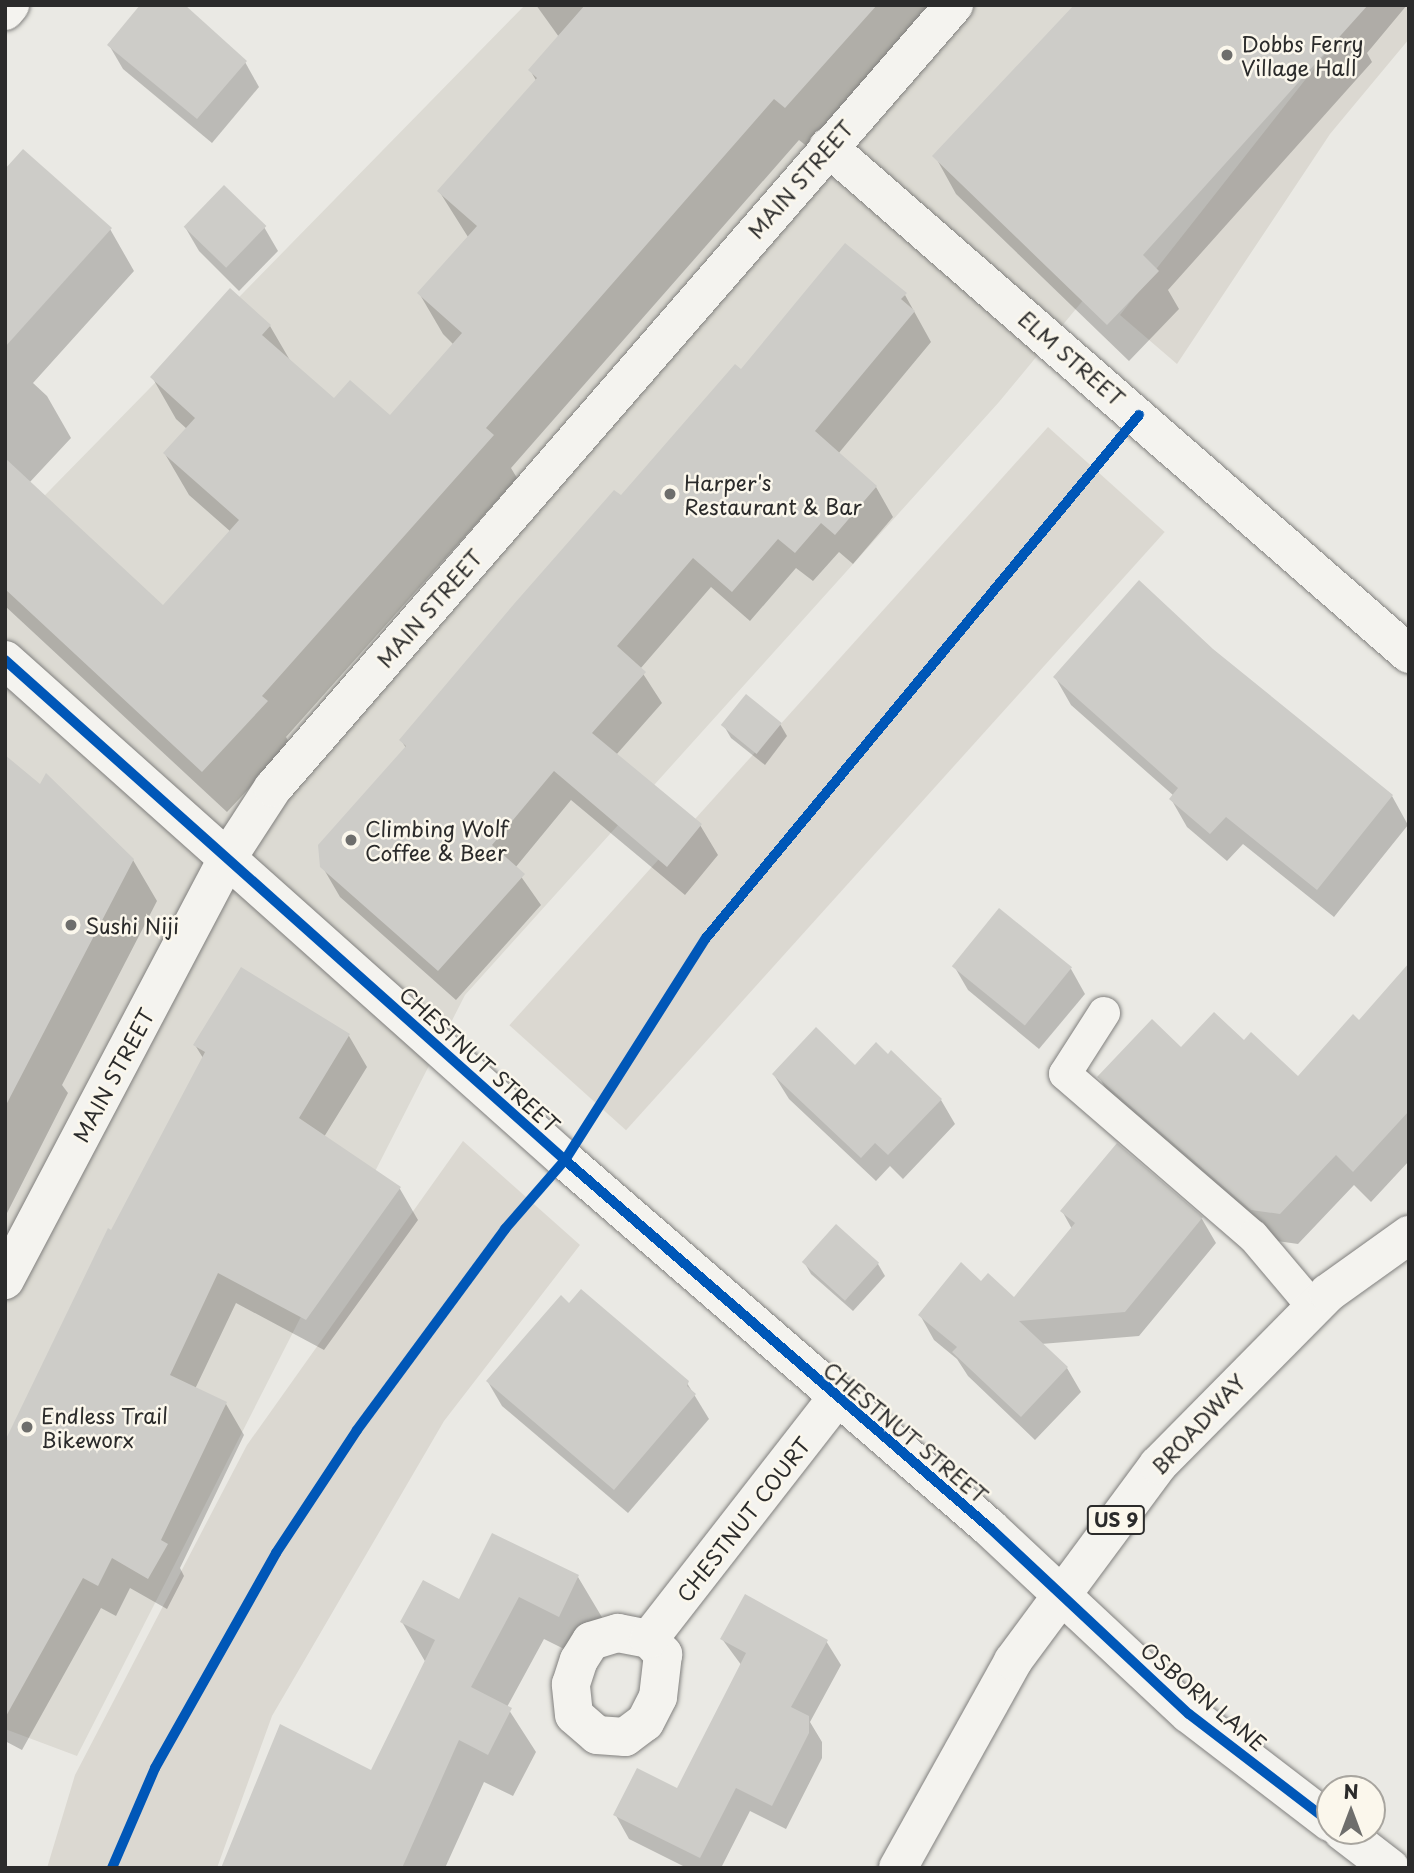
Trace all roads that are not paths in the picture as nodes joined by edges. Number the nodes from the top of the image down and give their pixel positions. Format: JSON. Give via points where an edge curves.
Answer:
{"nodes":[{"id":1,"x":10,"y":5,"type":"edge"},
{"id":2,"x":954,"y":5,"type":"edge"},
{"id":3,"x":5,"y":11,"type":"edge"},
{"id":4,"x":828,"y":147,"type":"junction"},
{"id":5,"x":1409,"y":654,"type":"edge"},
{"id":6,"x":5,"y":660,"type":"edge"},
{"id":7,"x":226,"y":860,"type":"junction"},
{"id":8,"x":1104,"y":1013,"type":"dead end"},
{"id":9,"x":1409,"y":1234,"type":"edge"},
{"id":10,"x":5,"y":1280,"type":"edge"},
{"id":11,"x":1313,"y":1307,"type":"junction"},
{"id":12,"x":836,"y":1399,"type":"junction"},
{"id":13,"x":1060,"y":1593,"type":"junction"},
{"id":14,"x":649,"y":1639,"type":"dead end"},
{"id":15,"x":1316,"y":1811,"type":"edge"},
{"id":16,"x":1360,"y":1845,"type":"edge"},
{"id":17,"x":898,"y":1868,"type":"edge"},
{"id":18,"x":1390,"y":1868,"type":"edge"}],
"edges":[{"from":1,"to":3,"type":"street"},
{"from":2,"to":4,"type":"street","name":"MAIN STREET"},
{"from":4,"to":5,"type":"street","name":"ELM STREET"},
{"from":4,"to":7,"type":"street","name":"MAIN STREET","via":[[273,788]]},
{"from":6,"to":7,"type":"street","name":"CHESTNUT STREET"},
{"from":7,"to":10,"type":"street","name":"MAIN STREET"},
{"from":7,"to":12,"type":"street","name":"CHESTNUT STREET"},
{"from":8,"to":11,"type":"lane","via":[[1065,1074],[1253,1236]]},
{"from":9,"to":11,"type":"street","name":"BROADWAY","number":"US 9"},
{"from":11,"to":13,"type":"street","name":"BROADWAY","number":"US 9","via":[[1158,1465]]},
{"from":12,"to":13,"type":"street","name":"CHESTNUT STREET"},
{"from":12,"to":14,"type":"street","name":"CHESTNUT COURT"},
{"from":13,"to":15,"type":"street","name":"OSBORN LANE","via":[[1189,1714]]},
{"from":13,"to":17,"type":"street","name":"BROADWAY","number":"US 9","via":[[962,1747]]},
{"from":16,"to":18,"type":"street"}]}
